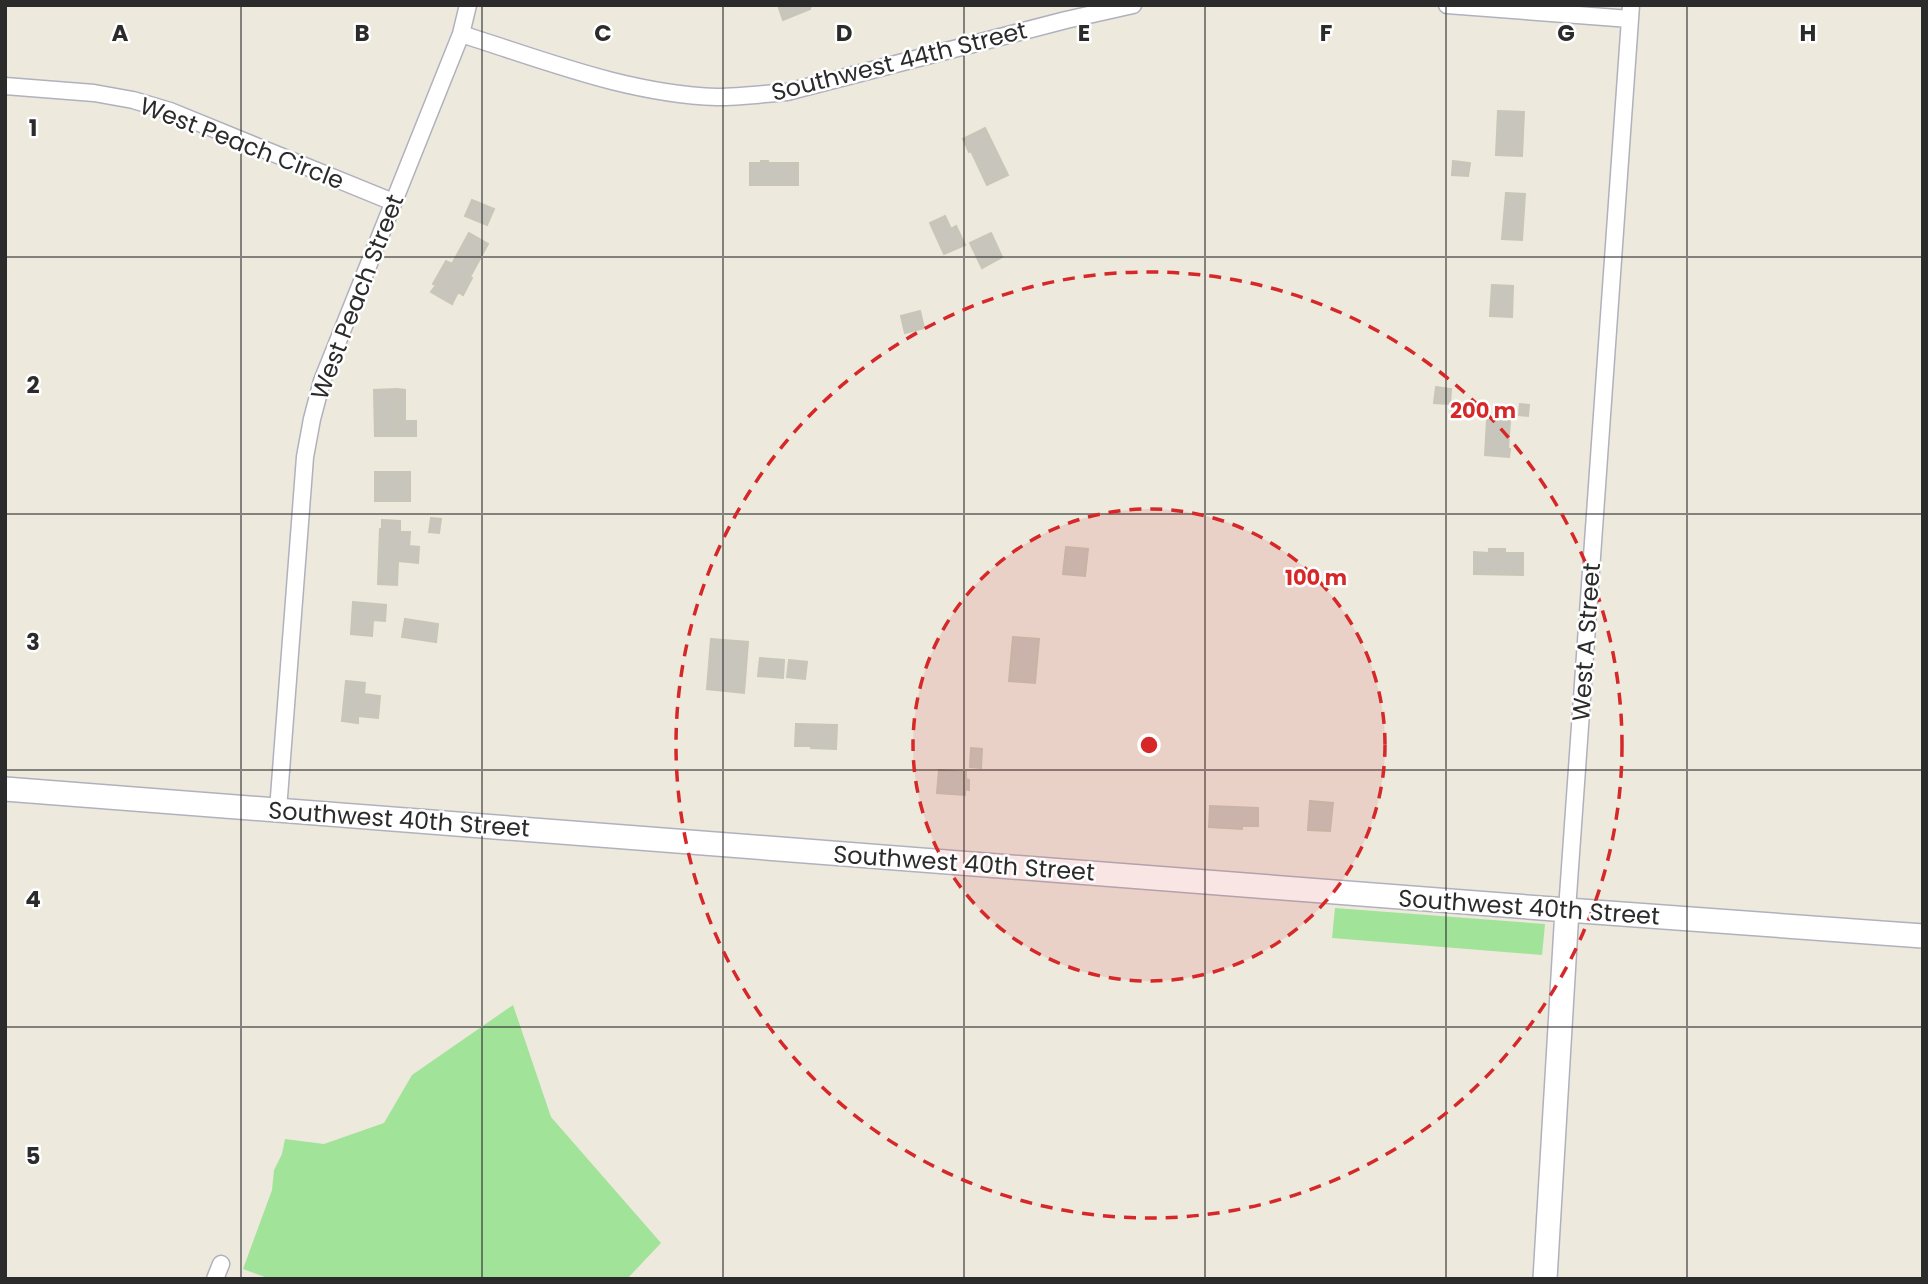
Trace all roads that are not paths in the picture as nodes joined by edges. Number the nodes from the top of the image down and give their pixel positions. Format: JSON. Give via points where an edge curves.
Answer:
{"nodes":[{"id":1,"x":468,"y":5,"type":"edge"},
{"id":2,"x":1133,"y":5,"type":"edge"},
{"id":3,"x":1447,"y":5,"type":"edge"},
{"id":4,"x":1631,"y":12,"type":"edge"},
{"id":5,"x":461,"y":34,"type":"junction"},
{"id":6,"x":5,"y":86,"type":"edge"},
{"id":7,"x":393,"y":202,"type":"junction"},
{"id":8,"x":5,"y":789,"type":"edge"},
{"id":9,"x":278,"y":810,"type":"junction"},
{"id":10,"x":1566,"y":910,"type":"junction"},
{"id":11,"x":1923,"y":936,"type":"edge"},
{"id":12,"x":1545,"y":1279,"type":"edge"}],
"edges":[{"from":1,"to":5,"type":"street","name":"West Peach Street"},
{"from":2,"to":5,"type":"street","name":"Southwest 44th Street","via":[[787,92],[745,96],[690,95],[624,84]]},
{"from":3,"to":4,"type":"street"},
{"from":4,"to":10,"type":"street","name":"West A Street"},
{"from":5,"to":7,"type":"street","name":"West Peach Street"},
{"from":6,"to":7,"type":"street","name":"West Peach Circle","via":[[94,93],[170,111]]},
{"from":7,"to":9,"type":"street","name":"West Peach Street","via":[[322,381],[312,419],[305,457]]},
{"from":8,"to":9,"type":"main road","name":"Southwest 40th Street"},
{"from":9,"to":10,"type":"main road","name":"Southwest 40th Street"},
{"from":10,"to":11,"type":"main road","name":"Southwest 40th Street"},
{"from":10,"to":12,"type":"main road","name":"West A Street"}]}
